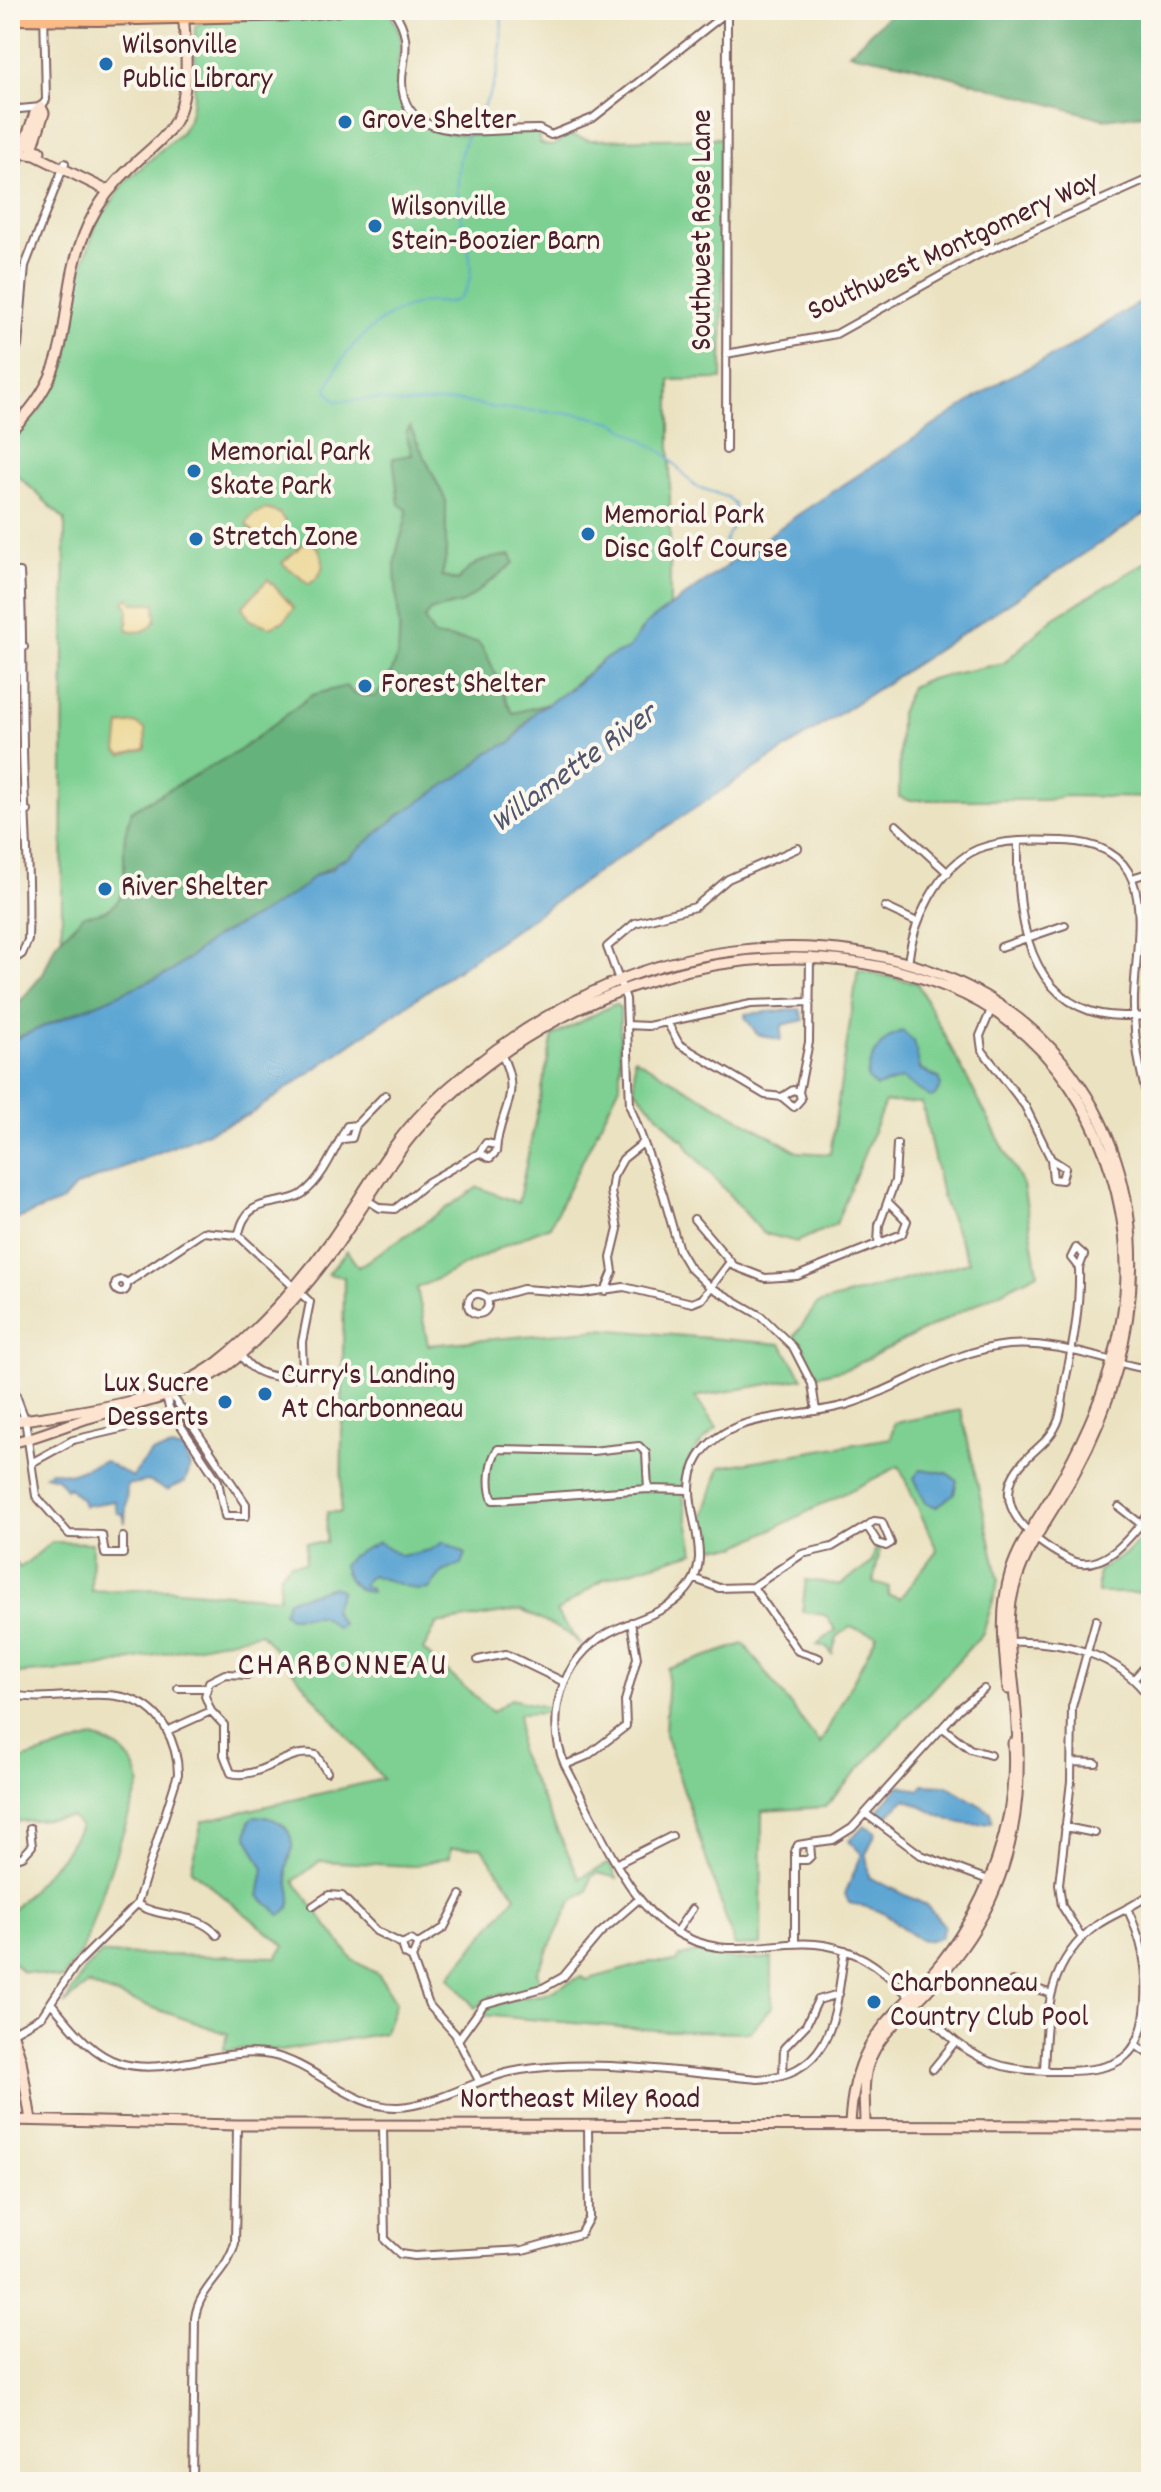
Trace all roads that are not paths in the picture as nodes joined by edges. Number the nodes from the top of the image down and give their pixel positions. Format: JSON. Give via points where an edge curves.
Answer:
{"nodes":[{"id":1,"x":340,"y":10,"type":"edge"},
{"id":2,"x":393,"y":10,"type":"edge"},
{"id":3,"x":727,"y":11,"type":"edge"},
{"id":4,"x":183,"y":13,"type":"edge"},
{"id":5,"x":44,"y":15,"type":"edge"},
{"id":6,"x":10,"y":19,"type":"edge"},
{"id":7,"x":10,"y":105,"type":"edge"},
{"id":8,"x":41,"y":107,"type":"junction"},
{"id":9,"x":21,"y":153,"type":"edge"},
{"id":10,"x":64,"y":166,"type":"junction"},
{"id":11,"x":1151,"y":178,"type":"edge"},
{"id":12,"x":112,"y":188,"type":"junction"},
{"id":13,"x":10,"y":195,"type":"edge"},
{"id":14,"x":726,"y":354,"type":"junction"},
{"id":15,"x":10,"y":361,"type":"edge"},
{"id":16,"x":10,"y":431,"type":"edge"},
{"id":17,"x":726,"y":450,"type":"dead end"},
{"id":18,"x":10,"y":572,"type":"edge"},
{"id":19,"x":24,"y":647,"type":"junction"},
{"id":20,"x":10,"y":648,"type":"edge"},
{"id":21,"x":28,"y":811,"type":"junction"},
{"id":22,"x":10,"y":812,"type":"edge"},
{"id":23,"x":896,"y":825,"type":"dead end"},
{"id":24,"x":1018,"y":842,"type":"junction"},
{"id":25,"x":798,"y":848,"type":"dead end"},
{"id":26,"x":1151,"y":872,"type":"edge"},
{"id":27,"x":948,"y":873,"type":"junction"},
{"id":28,"x":1135,"y":877,"type":"junction"},
{"id":29,"x":885,"y":907,"type":"dead end"},
{"id":30,"x":917,"y":922,"type":"junction"},
{"id":31,"x":1065,"y":925,"type":"dead end"},
{"id":32,"x":1027,"y":938,"type":"junction"},
{"id":33,"x":1140,"y":943,"type":"junction"},
{"id":34,"x":1151,"y":944,"type":"edge"},
{"id":35,"x":1001,"y":947,"type":"dead end"},
{"id":36,"x":810,"y":954,"type":"junction"},
{"id":37,"x":10,"y":962,"type":"edge"},
{"id":38,"x":908,"y":967,"type":"junction"},
{"id":39,"x":622,"y":985,"type":"junction"},
{"id":40,"x":810,"y":1002,"type":"junction"},
{"id":41,"x":993,"y":1006,"type":"junction"},
{"id":42,"x":1134,"y":1016,"type":"junction"},
{"id":43,"x":1151,"y":1017,"type":"edge"},
{"id":44,"x":667,"y":1022,"type":"junction"},
{"id":45,"x":627,"y":1025,"type":"junction"},
{"id":46,"x":500,"y":1051,"type":"junction"},
{"id":47,"x":799,"y":1092,"type":"junction"},
{"id":48,"x":385,"y":1095,"type":"dead end"},
{"id":49,"x":782,"y":1097,"type":"junction"},
{"id":50,"x":1149,"y":1099,"type":"edge"},
{"id":51,"x":1151,"y":1110,"type":"edge"},
{"id":52,"x":643,"y":1143,"type":"junction"},
{"id":53,"x":897,"y":1144,"type":"dead end"},
{"id":54,"x":496,"y":1145,"type":"junction"},
{"id":55,"x":479,"y":1153,"type":"junction"},
{"id":56,"x":1051,"y":1159,"type":"dead end"},
{"id":57,"x":364,"y":1198,"type":"junction"},
{"id":58,"x":889,"y":1203,"type":"junction"},
{"id":59,"x":694,"y":1219,"type":"dead end"},
{"id":60,"x":238,"y":1235,"type":"junction"},
{"id":61,"x":878,"y":1244,"type":"junction"},
{"id":62,"x":730,"y":1262,"type":"junction"},
{"id":63,"x":1079,"y":1268,"type":"dead end"},
{"id":64,"x":613,"y":1272,"type":"junction"},
{"id":65,"x":127,"y":1283,"type":"dead end"},
{"id":66,"x":296,"y":1286,"type":"junction"},
{"id":67,"x":709,"y":1286,"type":"junction"},
{"id":68,"x":624,"y":1287,"type":"junction"},
{"id":69,"x":605,"y":1291,"type":"junction"},
{"id":70,"x":488,"y":1299,"type":"dead end"},
{"id":71,"x":238,"y":1350,"type":"junction"},
{"id":72,"x":1073,"y":1350,"type":"junction"},
{"id":73,"x":1117,"y":1361,"type":"junction"},
{"id":74,"x":1151,"y":1370,"type":"edge"},
{"id":75,"x":10,"y":1379,"type":"edge"},
{"id":76,"x":167,"y":1395,"type":"junction"},
{"id":77,"x":816,"y":1411,"type":"junction"},
{"id":78,"x":25,"y":1419,"type":"junction"},
{"id":79,"x":10,"y":1422,"type":"edge"},
{"id":80,"x":137,"y":1425,"type":"dead end"},
{"id":81,"x":29,"y":1439,"type":"junction"},
{"id":82,"x":10,"y":1443,"type":"edge"},
{"id":83,"x":33,"y":1462,"type":"junction"},
{"id":84,"x":648,"y":1489,"type":"junction"},
{"id":85,"x":689,"y":1490,"type":"junction"},
{"id":86,"x":1119,"y":1507,"type":"dead end"},
{"id":87,"x":1151,"y":1511,"type":"edge"},
{"id":88,"x":1141,"y":1524,"type":"junction"},
{"id":89,"x":867,"y":1526,"type":"junction"},
{"id":90,"x":1032,"y":1536,"type":"junction"},
{"id":91,"x":123,"y":1537,"type":"dead end"},
{"id":92,"x":695,"y":1579,"type":"junction"},
{"id":93,"x":753,"y":1587,"type":"junction"},
{"id":94,"x":1096,"y":1620,"type":"dead end"},
{"id":95,"x":631,"y":1622,"type":"junction"},
{"id":96,"x":1007,"y":1642,"type":"junction"},
{"id":97,"x":1086,"y":1651,"type":"junction"},
{"id":98,"x":819,"y":1658,"type":"dead end"},
{"id":99,"x":478,"y":1660,"type":"dead end"},
{"id":100,"x":1151,"y":1660,"type":"edge"},
{"id":101,"x":247,"y":1675,"type":"dead end"},
{"id":102,"x":1134,"y":1679,"type":"junction"},
{"id":103,"x":564,"y":1682,"type":"junction"},
{"id":104,"x":178,"y":1688,"type":"dead end"},
{"id":105,"x":206,"y":1688,"type":"junction"},
{"id":106,"x":984,"y":1689,"type":"dead end"},
{"id":107,"x":10,"y":1694,"type":"edge"},
{"id":108,"x":1151,"y":1700,"type":"edge"},
{"id":109,"x":211,"y":1711,"type":"junction"},
{"id":110,"x":943,"y":1728,"type":"junction"},
{"id":111,"x":167,"y":1731,"type":"junction"},
{"id":112,"x":990,"y":1755,"type":"dead end"},
{"id":113,"x":1072,"y":1762,"type":"junction"},
{"id":114,"x":1096,"y":1763,"type":"dead end"},
{"id":115,"x":565,"y":1765,"type":"junction"},
{"id":116,"x":327,"y":1772,"type":"dead end"},
{"id":117,"x":866,"y":1814,"type":"junction"},
{"id":118,"x":1065,"y":1827,"type":"junction"},
{"id":119,"x":30,"y":1828,"type":"dead end"},
{"id":120,"x":1095,"y":1833,"type":"dead end"},
{"id":121,"x":672,"y":1836,"type":"dead end"},
{"id":122,"x":810,"y":1843,"type":"junction"},
{"id":123,"x":10,"y":1860,"type":"edge"},
{"id":124,"x":796,"y":1860,"type":"junction"},
{"id":125,"x":618,"y":1863,"type":"junction"},
{"id":126,"x":994,"y":1882,"type":"junction"},
{"id":127,"x":1151,"y":1893,"type":"edge"},
{"id":128,"x":461,"y":1895,"type":"dead end"},
{"id":129,"x":639,"y":1899,"type":"junction"},
{"id":130,"x":137,"y":1904,"type":"junction"},
{"id":131,"x":313,"y":1906,"type":"dead end"},
{"id":132,"x":1127,"y":1908,"type":"junction"},
{"id":133,"x":692,"y":1909,"type":"dead end"},
{"id":134,"x":676,"y":1932,"type":"junction"},
{"id":135,"x":217,"y":1935,"type":"dead end"},
{"id":136,"x":1082,"y":1938,"type":"junction"},
{"id":137,"x":795,"y":1943,"type":"junction"},
{"id":138,"x":402,"y":1944,"type":"junction"},
{"id":139,"x":418,"y":1944,"type":"junction"},
{"id":140,"x":845,"y":1950,"type":"junction"},
{"id":141,"x":412,"y":1958,"type":"junction"},
{"id":142,"x":1149,"y":1980,"type":"edge"},
{"id":143,"x":1012,"y":1981,"type":"dead end"},
{"id":144,"x":1049,"y":1993,"type":"junction"},
{"id":145,"x":839,"y":1994,"type":"junction"},
{"id":146,"x":911,"y":2001,"type":"junction"},
{"id":147,"x":52,"y":2004,"type":"junction"},
{"id":148,"x":11,"y":2030,"type":"edge"},
{"id":149,"x":458,"y":2040,"type":"junction"},
{"id":150,"x":955,"y":2042,"type":"junction"},
{"id":151,"x":1136,"y":2045,"type":"junction"},
{"id":152,"x":1151,"y":2056,"type":"edge"},
{"id":153,"x":10,"y":2058,"type":"edge"},
{"id":154,"x":933,"y":2069,"type":"dead end"},
{"id":155,"x":1044,"y":2071,"type":"junction"},
{"id":156,"x":783,"y":2074,"type":"junction"},
{"id":157,"x":478,"y":2079,"type":"junction"},
{"id":158,"x":12,"y":2120,"type":"edge"},
{"id":159,"x":31,"y":2120,"type":"junction"},
{"id":160,"x":237,"y":2125,"type":"junction"},
{"id":161,"x":383,"y":2125,"type":"junction"},
{"id":162,"x":850,"y":2125,"type":"junction"},
{"id":163,"x":865,"y":2125,"type":"junction"},
{"id":164,"x":588,"y":2126,"type":"junction"},
{"id":165,"x":1151,"y":2126,"type":"edge"},
{"id":166,"x":193,"y":2482,"type":"edge"}],
"edges":[{"from":1,"to":4,"type":"main road"},
{"from":2,"to":3,"type":"street","via":[[406,33],[406,101],[427,124],[455,131],[539,129],[551,135],[593,118]]},
{"from":3,"to":14,"type":"street","name":"Southwest Rose Lane"},
{"from":4,"to":5,"type":"main road"},
{"from":4,"to":12,"type":"street","via":[[184,95],[175,122]]},
{"from":5,"to":6,"type":"main road"},
{"from":5,"to":8,"type":"street","via":[[46,100]]},
{"from":7,"to":8,"type":"street"},
{"from":8,"to":9,"type":"street"},
{"from":9,"to":10,"type":"street"},
{"from":9,"to":13,"type":"street"},
{"from":10,"to":12,"type":"street","via":[[104,189]]},
{"from":10,"to":15,"type":"street","via":[[24,269],[18,346]]},
{"from":11,"to":14,"type":"street","name":"Southwest Montgomery Way","via":[[978,255],[836,334]]},
{"from":12,"to":16,"type":"street","via":[[77,253],[56,367]]},
{"from":14,"to":17,"type":"street","name":"Southwest Rose Lane"},
{"from":18,"to":19,"type":"street","via":[[20,572]]},
{"from":19,"to":20,"type":"street"},
{"from":19,"to":21,"type":"street"},
{"from":21,"to":22,"type":"street"},
{"from":21,"to":37,"type":"street","via":[[28,939],[22,954]]},
{"from":23,"to":27,"type":"street"},
{"from":24,"to":27,"type":"street","via":[[971,852]]},
{"from":24,"to":28,"type":"street","via":[[1094,844],[1120,857]]},
{"from":24,"to":32,"type":"street","via":[[1018,894]]},
{"from":25,"to":39,"type":"street","via":[[728,879],[695,907],[648,918],[622,935],[607,947]]},
{"from":26,"to":28,"type":"street"},
{"from":27,"to":30,"type":"street"},
{"from":28,"to":33,"type":"street"},
{"from":29,"to":30,"type":"street"},
{"from":30,"to":38,"type":"street"},
{"from":31,"to":32,"type":"street"},
{"from":32,"to":35,"type":"street"},
{"from":32,"to":42,"type":"street","via":[[1048,978],[1076,1004],[1102,1014]]},
{"from":33,"to":34,"type":"street"},
{"from":33,"to":42,"type":"street"},
{"from":36,"to":38,"type":"street"},
{"from":36,"to":39,"type":"street","via":[[722,963]]},
{"from":36,"to":40,"type":"street"},
{"from":38,"to":41,"type":"street"},
{"from":39,"to":45,"type":"street"},
{"from":39,"to":46,"type":"street"},
{"from":40,"to":44,"type":"street","via":[[738,1006]]},
{"from":40,"to":47,"type":"street","via":[[808,1053]]},
{"from":41,"to":56,"type":"street","via":[[980,1036],[982,1050],[1025,1106]]},
{"from":41,"to":73,"type":"street","via":[[1075,1090],[1110,1164],[1126,1265]]},
{"from":42,"to":43,"type":"street"},
{"from":42,"to":50,"type":"street","via":[[1137,1063]]},
{"from":44,"to":45,"type":"street"},
{"from":44,"to":49,"type":"street","via":[[684,1047],[765,1095]]},
{"from":45,"to":52,"type":"street","via":[[628,1099]]},
{"from":46,"to":54,"type":"street","via":[[512,1087]]},
{"from":46,"to":57,"type":"street","via":[[414,1133]]},
{"from":47,"to":49,"type":"street"},
{"from":47,"to":49,"type":"street","via":[[801,1099],[794,1107]]},
{"from":48,"to":60,"type":"street","via":[[356,1125],[352,1138],[343,1139],[307,1190],[249,1212]]},
{"from":50,"to":51,"type":"street"},
{"from":52,"to":64,"type":"street","via":[[623,1159],[613,1177],[611,1192],[619,1221]]},
{"from":52,"to":67,"type":"street","via":[[679,1250]]},
{"from":53,"to":58,"type":"street"},
{"from":54,"to":55,"type":"street","via":[[486,1143]]},
{"from":54,"to":55,"type":"street","via":[[490,1158]]},
{"from":55,"to":57,"type":"street","via":[[428,1182],[401,1207],[385,1210]]},
{"from":57,"to":66,"type":"street","via":[[336,1246]]},
{"from":58,"to":61,"type":"street"},
{"from":58,"to":61,"type":"street","via":[[904,1216],[906,1229]]},
{"from":59,"to":62,"type":"street"},
{"from":60,"to":65,"type":"street","via":[[203,1232]]},
{"from":60,"to":66,"type":"street"},
{"from":61,"to":62,"type":"street","via":[[787,1278],[755,1276]]},
{"from":62,"to":67,"type":"street"},
{"from":63,"to":72,"type":"street"},
{"from":64,"to":68,"type":"street"},
{"from":64,"to":69,"type":"street"},
{"from":66,"to":71,"type":"street"},
{"from":66,"to":71,"type":"street","via":[[310,1302],[302,1342],[303,1375],[261,1374]]},
{"from":67,"to":68,"type":"street","via":[[702,1299],[692,1303]]},
{"from":67,"to":77,"type":"street","via":[[761,1316],[793,1347],[812,1384]]},
{"from":68,"to":69,"type":"street"},
{"from":69,"to":70,"type":"street","via":[[523,1289]]},
{"from":71,"to":76,"type":"street","via":[[212,1376]]},
{"from":72,"to":73,"type":"street"},
{"from":72,"to":77,"type":"street","via":[[1033,1345],[978,1350],[868,1397]]},
{"from":72,"to":90,"type":"street","via":[[1057,1425],[1013,1480],[1015,1518]]},
{"from":73,"to":74,"type":"street"},
{"from":73,"to":90,"type":"street"},
{"from":75,"to":78,"type":"street"},
{"from":76,"to":76,"type":"street","via":[[218,1481],[225,1516],[246,1516],[246,1504]]},
{"from":76,"to":78,"type":"street"},
{"from":76,"to":81,"type":"street"},
{"from":77,"to":85,"type":"street","via":[[723,1433],[701,1454]]},
{"from":78,"to":79,"type":"street"},
{"from":78,"to":81,"type":"street"},
{"from":80,"to":83,"type":"street","via":[[73,1440]]},
{"from":81,"to":82,"type":"street"},
{"from":81,"to":83,"type":"street"},
{"from":83,"to":91,"type":"street","via":[[36,1496],[64,1531],[102,1535],[107,1554],[123,1554]]},
{"from":84,"to":84,"type":"street","via":[[497,1500],[489,1489],[498,1449],[639,1446],[646,1453]]},
{"from":84,"to":85,"type":"street"},
{"from":85,"to":92,"type":"street","via":[[701,1547]]},
{"from":86,"to":88,"type":"street"},
{"from":87,"to":88,"type":"street"},
{"from":88,"to":90,"type":"street","via":[[1120,1547],[1089,1563],[1072,1561]]},
{"from":89,"to":89,"type":"street","via":[[878,1543],[891,1543],[882,1522]]},
{"from":89,"to":93,"type":"street","via":[[832,1547],[802,1554]]},
{"from":90,"to":96,"type":"street","via":[[1017,1554],[1005,1596]]},
{"from":92,"to":93,"type":"street","via":[[719,1588]]},
{"from":92,"to":95,"type":"street","via":[[676,1601]]},
{"from":93,"to":98,"type":"street","via":[[798,1651]]},
{"from":94,"to":97,"type":"street"},
{"from":95,"to":103,"type":"street","via":[[592,1644]]},
{"from":95,"to":115,"type":"street","via":[[637,1658],[625,1701],[626,1726],[587,1756]]},
{"from":96,"to":97,"type":"street","via":[[1040,1641]]},
{"from":96,"to":126,"type":"street","via":[[1013,1773]]},
{"from":97,"to":102,"type":"street"},
{"from":97,"to":113,"type":"street","via":[[1072,1707]]},
{"from":99,"to":103,"type":"street","via":[[506,1654]]},
{"from":100,"to":102,"type":"street"},
{"from":101,"to":105,"type":"street","via":[[219,1676]]},
{"from":102,"to":108,"type":"street"},
{"from":103,"to":115,"type":"street","via":[[557,1726]]},
{"from":104,"to":105,"type":"street"},
{"from":105,"to":109,"type":"street"},
{"from":106,"to":110,"type":"street"},
{"from":107,"to":111,"type":"street","via":[[37,1699],[124,1697],[155,1714]]},
{"from":109,"to":111,"type":"street"},
{"from":109,"to":116,"type":"street","via":[[224,1725],[224,1755],[231,1773],[257,1770],[304,1752],[316,1755]]},
{"from":110,"to":112,"type":"street","via":[[970,1749]]},
{"from":110,"to":117,"type":"street"},
{"from":111,"to":130,"type":"street","via":[[177,1758],[177,1781]]},
{"from":113,"to":114,"type":"street"},
{"from":113,"to":118,"type":"street"},
{"from":115,"to":125,"type":"street"},
{"from":117,"to":122,"type":"street","via":[[838,1838]]},
{"from":117,"to":126,"type":"street","via":[[921,1855]]},
{"from":118,"to":120,"type":"street"},
{"from":118,"to":136,"type":"street","via":[[1059,1892]]},
{"from":119,"to":123,"type":"street","via":[[32,1846]]},
{"from":121,"to":125,"type":"street"},
{"from":122,"to":124,"type":"street","via":[[798,1845]]},
{"from":122,"to":124,"type":"street","via":[[811,1856]]},
{"from":124,"to":137,"type":"street"},
{"from":125,"to":129,"type":"street"},
{"from":126,"to":146,"type":"street"},
{"from":127,"to":132,"type":"street"},
{"from":128,"to":139,"type":"street","via":[[448,1923]]},
{"from":129,"to":134,"type":"street"},
{"from":129,"to":149,"type":"street","via":[[600,1933],[563,1977],[484,2004]]},
{"from":130,"to":135,"type":"street","via":[[160,1915],[192,1919]]},
{"from":130,"to":147,"type":"street","via":[[75,1966]]},
{"from":131,"to":138,"type":"street","via":[[329,1895],[342,1896],[376,1931]]},
{"from":132,"to":136,"type":"street"},
{"from":132,"to":142,"type":"street","via":[[1141,1939]]},
{"from":133,"to":134,"type":"street"},
{"from":134,"to":137,"type":"street","via":[[734,1951]]},
{"from":136,"to":144,"type":"street","via":[[1058,1970]]},
{"from":137,"to":140,"type":"street"},
{"from":138,"to":139,"type":"street"},
{"from":138,"to":141,"type":"street"},
{"from":139,"to":141,"type":"street"},
{"from":140,"to":145,"type":"street"},
{"from":140,"to":146,"type":"street","via":[[876,1966]]},
{"from":141,"to":149,"type":"street","via":[[429,2005]]},
{"from":142,"to":151,"type":"street"},
{"from":143,"to":144,"type":"street"},
{"from":144,"to":155,"type":"street"},
{"from":145,"to":156,"type":"street","via":[[837,2014],[822,2045],[805,2063]]},
{"from":145,"to":156,"type":"street","via":[[818,2000],[802,2031],[784,2048]]},
{"from":146,"to":150,"type":"street"},
{"from":146,"to":162,"type":"street","via":[[885,2021],[862,2057]]},
{"from":146,"to":163,"type":"street","via":[[868,2063]]},
{"from":147,"to":148,"type":"street","via":[[37,2019]]},
{"from":147,"to":157,"type":"street","via":[[92,2047],[122,2063],[269,2055],[362,2100],[388,2106],[426,2102]]},
{"from":148,"to":159,"type":"street"},
{"from":149,"to":157,"type":"street"},
{"from":150,"to":154,"type":"street"},
{"from":150,"to":155,"type":"street","via":[[990,2062]]},
{"from":151,"to":152,"type":"street"},
{"from":151,"to":155,"type":"street","via":[[1108,2068]]},
{"from":153,"to":158,"type":"street"},
{"from":156,"to":157,"type":"street","via":[[758,2079],[550,2066]]},
{"from":158,"to":159,"type":"street","name":"Northeast Miley Road"},
{"from":159,"to":160,"type":"street","name":"Northeast Miley Road"},
{"from":160,"to":161,"type":"street","name":"Northeast Miley Road"},
{"from":160,"to":166,"type":"street","via":[[235,2243],[196,2310]]},
{"from":161,"to":164,"type":"street","name":"Northeast Miley Road"},
{"from":161,"to":164,"type":"street","via":[[385,2240],[400,2254],[414,2256],[523,2250],[580,2234],[589,2218]]},
{"from":162,"to":163,"type":"street","name":"Northeast Miley Road"},
{"from":162,"to":164,"type":"street","name":"Northeast Miley Road"},
{"from":163,"to":165,"type":"street","name":"Northeast Miley Road"}]}
